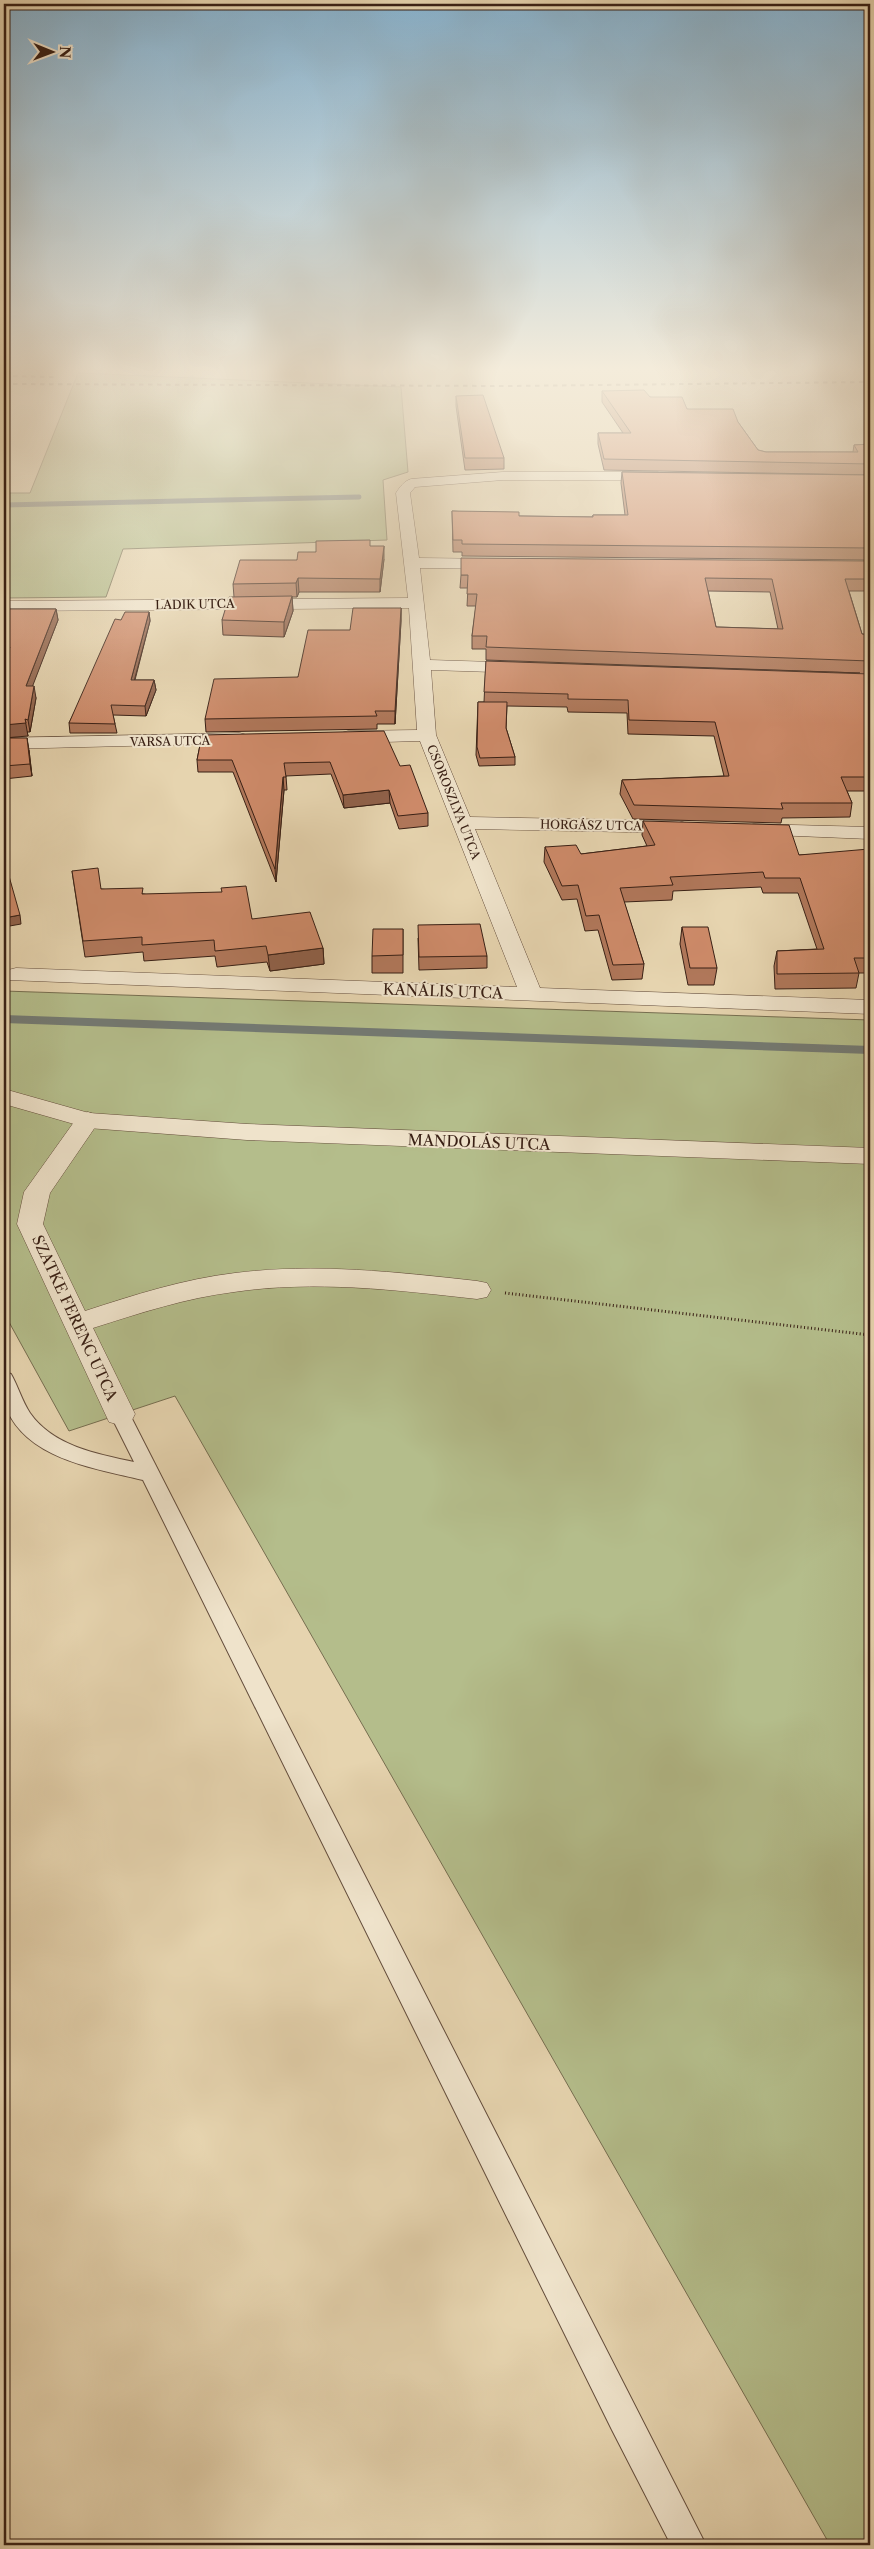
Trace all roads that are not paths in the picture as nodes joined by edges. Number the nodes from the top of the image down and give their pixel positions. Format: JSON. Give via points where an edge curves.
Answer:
{"nodes":[{"id":1,"x":409,"y":486,"type":"edge"},
{"id":2,"x":412,"y":563,"type":"junction"},
{"id":3,"x":512,"y":564,"type":"edge"},
{"id":4,"x":417,"y":603,"type":"junction"},
{"id":5,"x":4,"y":606,"type":"edge"},
{"id":6,"x":422,"y":664,"type":"junction"},
{"id":7,"x":541,"y":669,"type":"edge"},
{"id":8,"x":427,"y":735,"type":"junction"},
{"id":9,"x":328,"y":737,"type":"edge"},
{"id":10,"x":260,"y":739,"type":"edge"},
{"id":11,"x":4,"y":744,"type":"edge"},
{"id":12,"x":462,"y":823,"type":"junction"},
{"id":13,"x":697,"y":828,"type":"edge"},
{"id":14,"x":735,"y":829,"type":"edge"},
{"id":15,"x":870,"y":833,"type":"edge"},
{"id":16,"x":16,"y":975,"type":"dead end"},
{"id":17,"x":532,"y":995,"type":"junction"},
{"id":18,"x":870,"y":1007,"type":"edge"},
{"id":19,"x":4,"y":1096,"type":"edge"},
{"id":20,"x":88,"y":1120,"type":"junction"},
{"id":21,"x":870,"y":1156,"type":"edge"},
{"id":22,"x":477,"y":1290,"type":"road end"},
{"id":23,"x":77,"y":1323,"type":"junction"},
{"id":24,"x":4,"y":1379,"type":"edge"},
{"id":25,"x":120,"y":1414,"type":"joint"},
{"id":26,"x":152,"y":1475,"type":"junction"},
{"id":27,"x":689,"y":2545,"type":"edge"}],
"edges":[{"from":1,"to":2,"type":"street","name":"CSOROSZLYA UTCA","via":[[403,493]]},
{"from":2,"to":3,"type":"street"},
{"from":2,"to":4,"type":"street","name":"CSOROSZLYA UTCA"},
{"from":4,"to":5,"type":"street","name":"LADIK UTCA"},
{"from":4,"to":6,"type":"street","name":"CSOROSZLYA UTCA"},
{"from":6,"to":7,"type":"street"},
{"from":6,"to":8,"type":"street","name":"CSOROSZLYA UTCA"},
{"from":8,"to":9,"type":"street"},
{"from":8,"to":12,"type":"street","name":"CSOROSZLYA UTCA"},
{"from":10,"to":11,"type":"street","name":"VARSA UTCA"},
{"from":12,"to":13,"type":"street","name":"HORGÁSZ UTCA"},
{"from":12,"to":17,"type":"street","name":"CSOROSZLYA UTCA"},
{"from":14,"to":15,"type":"street"},
{"from":16,"to":17,"type":"street","name":"KANÁLIS UTCA"},
{"from":17,"to":18,"type":"street","name":"KANÁLIS UTCA"},
{"from":19,"to":20,"type":"street","name":"MANDOLÁS UTCA"},
{"from":20,"to":21,"type":"street","name":"MANDOLÁS UTCA","via":[[247,1132]]},
{"from":20,"to":23,"type":"street","name":"SZATKE FERENC UTCA","via":[[37,1192],[30,1224]]},
{"from":22,"to":23,"type":"street","via":[[394,1281],[294,1277],[234,1282],[162,1297]]},
{"from":23,"to":25,"type":"street","name":"SZATKE FERENC UTCA"},
{"from":24,"to":26,"type":"lane","via":[[31,1428],[53,1445]]},
{"from":25,"to":26,"type":"lane"},
{"from":26,"to":27,"type":"lane"}]}
